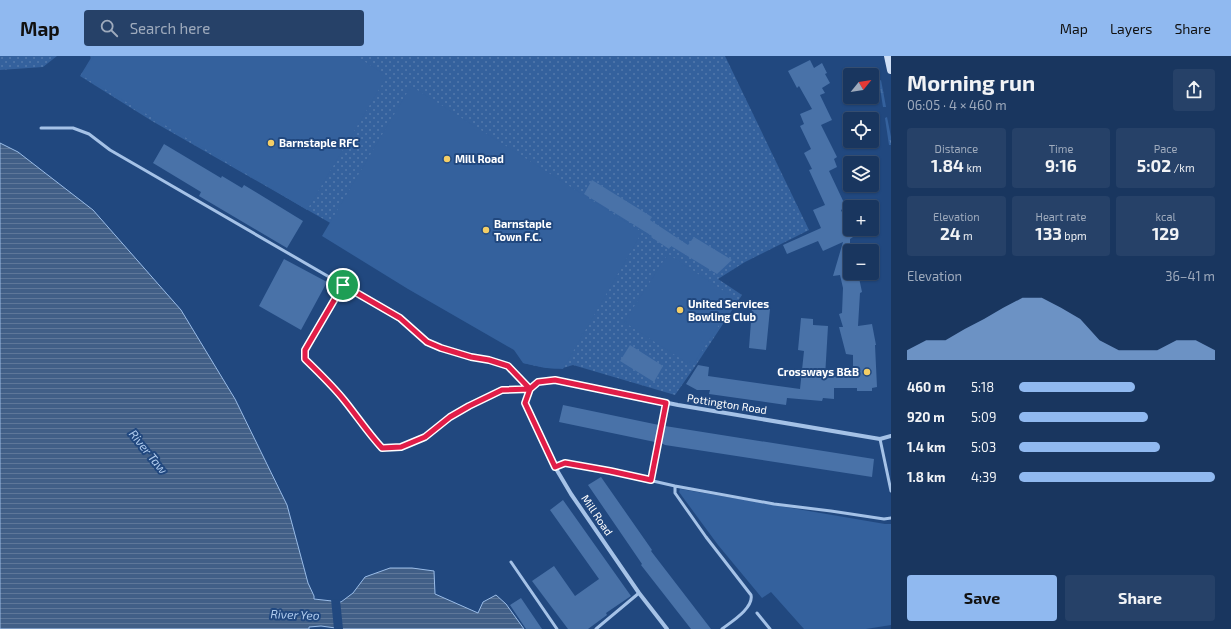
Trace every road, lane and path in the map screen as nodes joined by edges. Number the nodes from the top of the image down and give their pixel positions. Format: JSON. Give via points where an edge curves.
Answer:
{"nodes":[{"id":1,"x":888,"y":56,"type":"edge"},
{"id":2,"x":891,"y":70,"type":"edge"},
{"id":3,"x":41,"y":128,"type":"dead end"},
{"id":4,"x":343,"y":285,"type":"junction"},
{"id":5,"x":530,"y":389,"type":"junction"},
{"id":6,"x":666,"y":403,"type":"junction"},
{"id":7,"x":891,"y":436,"type":"edge"},
{"id":8,"x":880,"y":439,"type":"junction"},
{"id":9,"x":555,"y":467,"type":"junction"},
{"id":10,"x":651,"y":480,"type":"junction"},
{"id":11,"x":675,"y":486,"type":"junction"},
{"id":12,"x":891,"y":491,"type":"edge"},
{"id":13,"x":891,"y":518,"type":"edge"},
{"id":14,"x":511,"y":562,"type":"dead end"},
{"id":15,"x":639,"y":593,"type":"junction"},
{"id":16,"x":757,"y":613,"type":"dead end"},
{"id":17,"x":557,"y":629,"type":"edge"},
{"id":18,"x":596,"y":629,"type":"edge"},
{"id":19,"x":667,"y":629,"type":"edge"},
{"id":20,"x":722,"y":629,"type":"edge"},
{"id":21,"x":770,"y":629,"type":"edge"}],
"edges":[{"from":1,"to":2,"type":"main road"},
{"from":3,"to":4,"type":"lane","via":[[73,128],[89,134],[110,150]]},
{"from":4,"to":5,"type":"lane","via":[[400,318],[427,342],[508,366]]},
{"from":4,"to":5,"type":"lane","via":[[305,350],[305,359],[344,400],[382,448],[401,447],[425,437],[450,417],[502,390]]},
{"from":5,"to":6,"type":"street","name":"Pottington Road","via":[[538,382],[555,380]]},
{"from":5,"to":9,"type":"street","name":"Mill Road","via":[[525,403]]},
{"from":6,"to":8,"type":"street","name":"Pottington Road"},
{"from":6,"to":10,"type":"lane"},
{"from":7,"to":8,"type":"street","name":"Pottington Road"},
{"from":8,"to":12,"type":"lane"},
{"from":9,"to":10,"type":"lane","via":[[565,463]]},
{"from":9,"to":15,"type":"street","name":"Mill Road"},
{"from":10,"to":11,"type":"lane"},
{"from":11,"to":13,"type":"lane","via":[[774,504]]},
{"from":11,"to":20,"type":"lane","via":[[675,493],[752,598],[746,609]]},
{"from":14,"to":17,"type":"lane"},
{"from":15,"to":18,"type":"lane"},
{"from":15,"to":19,"type":"street","name":"Mill Road"},
{"from":16,"to":21,"type":"lane"}]}
